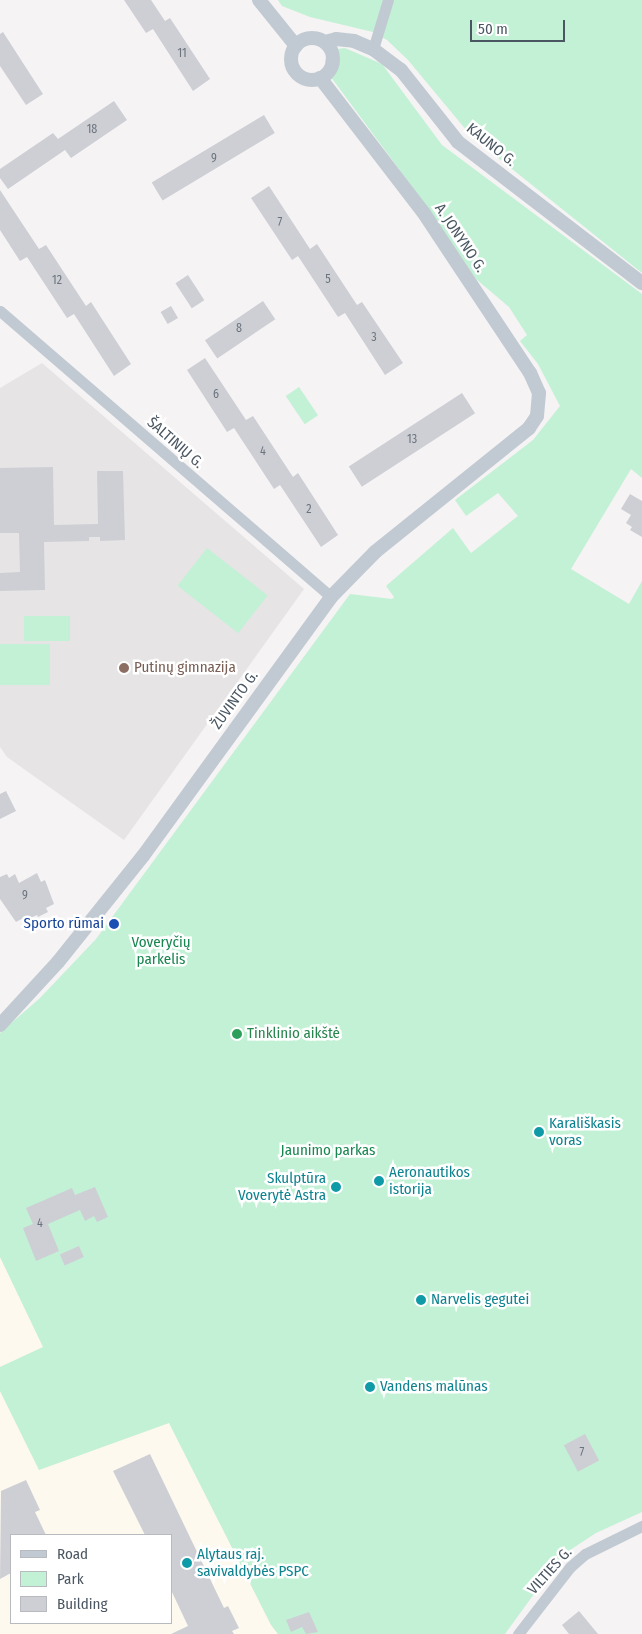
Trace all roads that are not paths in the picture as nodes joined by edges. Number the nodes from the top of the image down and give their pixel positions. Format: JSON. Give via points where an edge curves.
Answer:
{"nodes":[{"id":1,"x":259,"y":0,"type":"edge"},
{"id":2,"x":388,"y":0,"type":"edge"},
{"id":3,"x":325,"y":42,"type":"junction"},
{"id":4,"x":296,"y":46,"type":"junction"},
{"id":5,"x":373,"y":49,"type":"junction"},
{"id":6,"x":320,"y":78,"type":"junction"},
{"id":7,"x":642,"y":282,"type":"edge"},
{"id":8,"x":0,"y":311,"type":"edge"},
{"id":9,"x":529,"y":428,"type":"joint"},
{"id":10,"x":330,"y":597,"type":"junction"},
{"id":11,"x":0,"y":1024,"type":"edge"},
{"id":12,"x":642,"y":1526,"type":"edge"},
{"id":13,"x":518,"y":1634,"type":"edge"}],
"edges":[{"from":1,"to":4,"type":"street"},
{"from":2,"to":5,"type":"street"},
{"from":3,"to":4,"type":"street","via":[[306,38]]},
{"from":3,"to":5,"type":"street","name":"KAUNO G.","via":[[336,39],[354,41]]},
{"from":3,"to":6,"type":"street","via":[[333,59],[330,70]]},
{"from":4,"to":6,"type":"street","via":[[291,58],[294,70],[305,78]]},
{"from":5,"to":7,"type":"street","name":"KAUNO G.","via":[[401,70],[458,142]]},
{"from":6,"to":9,"type":"street","name":"A. JONYNO G.","via":[[423,212],[530,373],[539,393],[539,406]]},
{"from":8,"to":10,"type":"street","name":"ŠALTINIŲ G."},
{"from":9,"to":10,"type":"street","name":"ŽUVINTO G.","via":[[374,552]]},
{"from":10,"to":11,"type":"street","name":"ŽUVINTO G.","via":[[143,856],[58,962]]},
{"from":12,"to":13,"type":"street","name":"VILTIES G.","via":[[594,1550],[570,1567]]}]}
